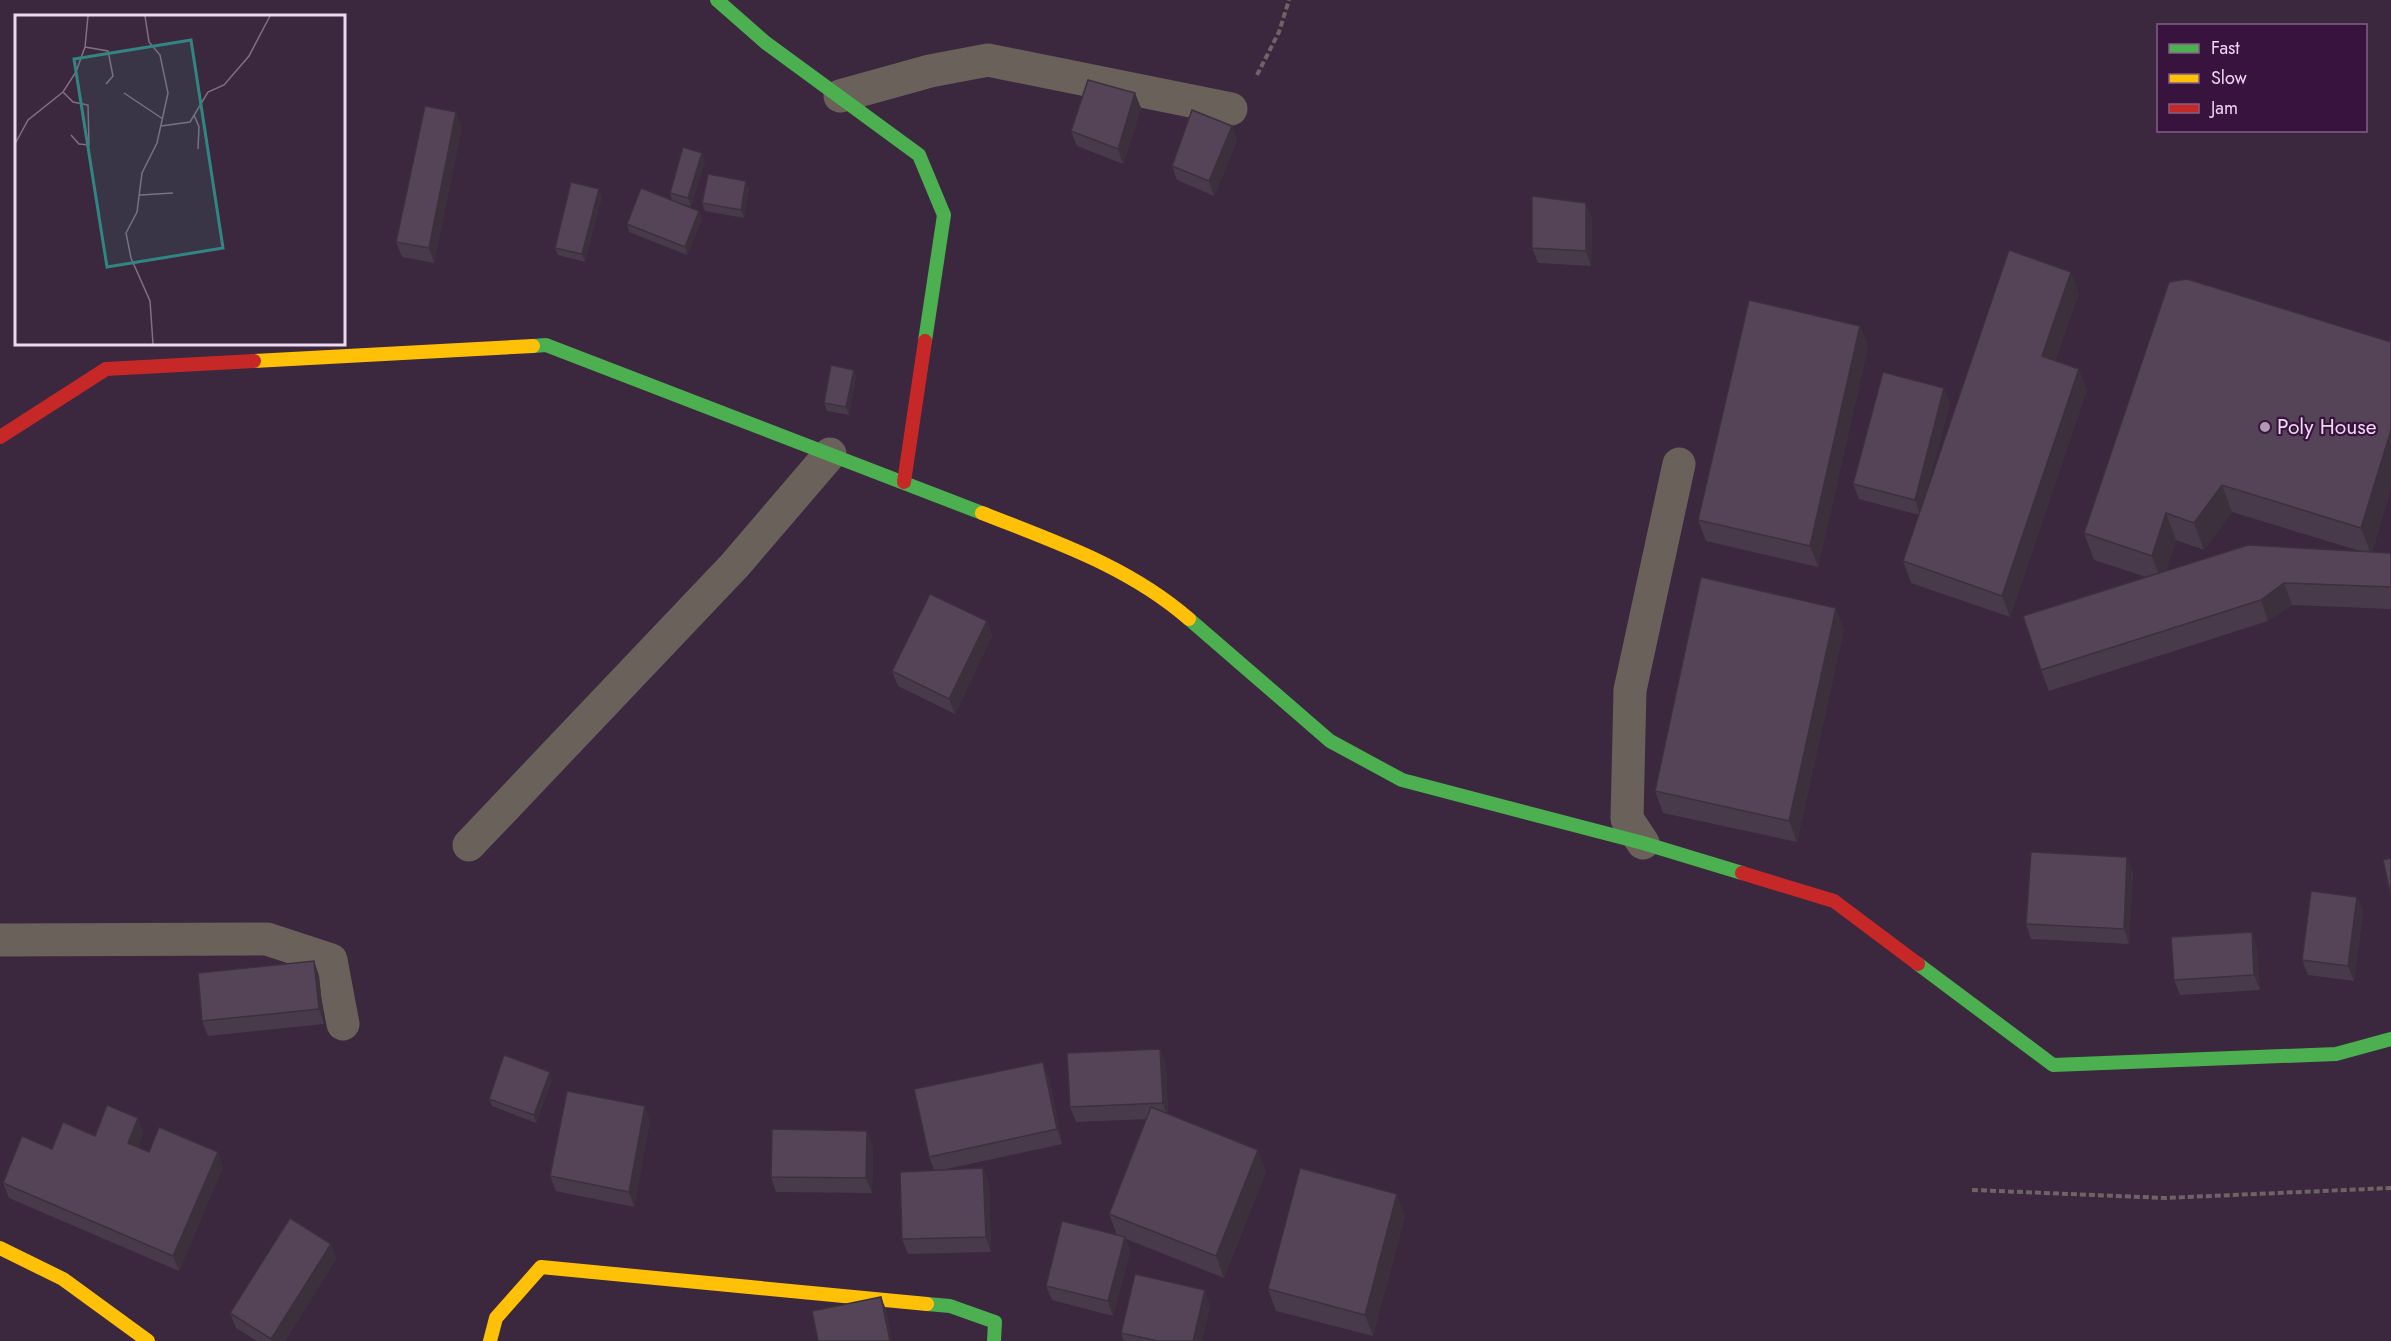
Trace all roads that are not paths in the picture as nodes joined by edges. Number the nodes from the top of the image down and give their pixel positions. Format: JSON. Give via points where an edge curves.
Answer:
{"nodes":[{"id":1,"x":717,"y":0,"type":"edge"},
{"id":2,"x":840,"y":96,"type":"junction"},
{"id":3,"x":1231,"y":109,"type":"road end"},
{"id":4,"x":0,"y":437,"type":"edge"},
{"id":5,"x":830,"y":454,"type":"junction"},
{"id":6,"x":1679,"y":464,"type":"dead end"},
{"id":7,"x":904,"y":482,"type":"junction"},
{"id":8,"x":1643,"y":843,"type":"junction"},
{"id":9,"x":469,"y":845,"type":"dead end"},
{"id":10,"x":0,"y":940,"type":"edge"},
{"id":11,"x":343,"y":1023,"type":"dead end"},
{"id":12,"x":2391,"y":1040,"type":"edge"},
{"id":13,"x":0,"y":1248,"type":"edge"},
{"id":14,"x":148,"y":1341,"type":"edge"},
{"id":15,"x":490,"y":1341,"type":"edge"},
{"id":16,"x":994,"y":1341,"type":"edge"}],
"edges":[{"from":1,"to":2,"type":"street","via":[[766,43]]},
{"from":2,"to":3,"type":"street","via":[[930,71],[988,60]]},
{"from":2,"to":7,"type":"street","via":[[918,155],[944,215]]},
{"from":4,"to":5,"type":"street","via":[[106,369],[546,345]]},
{"from":5,"to":7,"type":"street"},
{"from":5,"to":9,"type":"street","via":[[735,565]]},
{"from":6,"to":8,"type":"street","via":[[1630,690],[1627,819]]},
{"from":7,"to":8,"type":"street","via":[[1093,556],[1160,594],[1330,741],[1402,780]]},
{"from":8,"to":12,"type":"street","via":[[1834,901],[2053,1065],[2336,1054]]},
{"from":10,"to":11,"type":"street","via":[[267,939],[331,960]]},
{"from":13,"to":14,"type":"street","via":[[63,1279]]},
{"from":15,"to":16,"type":"street","via":[[496,1318],[541,1267],[950,1306],[994,1322]]}]}
